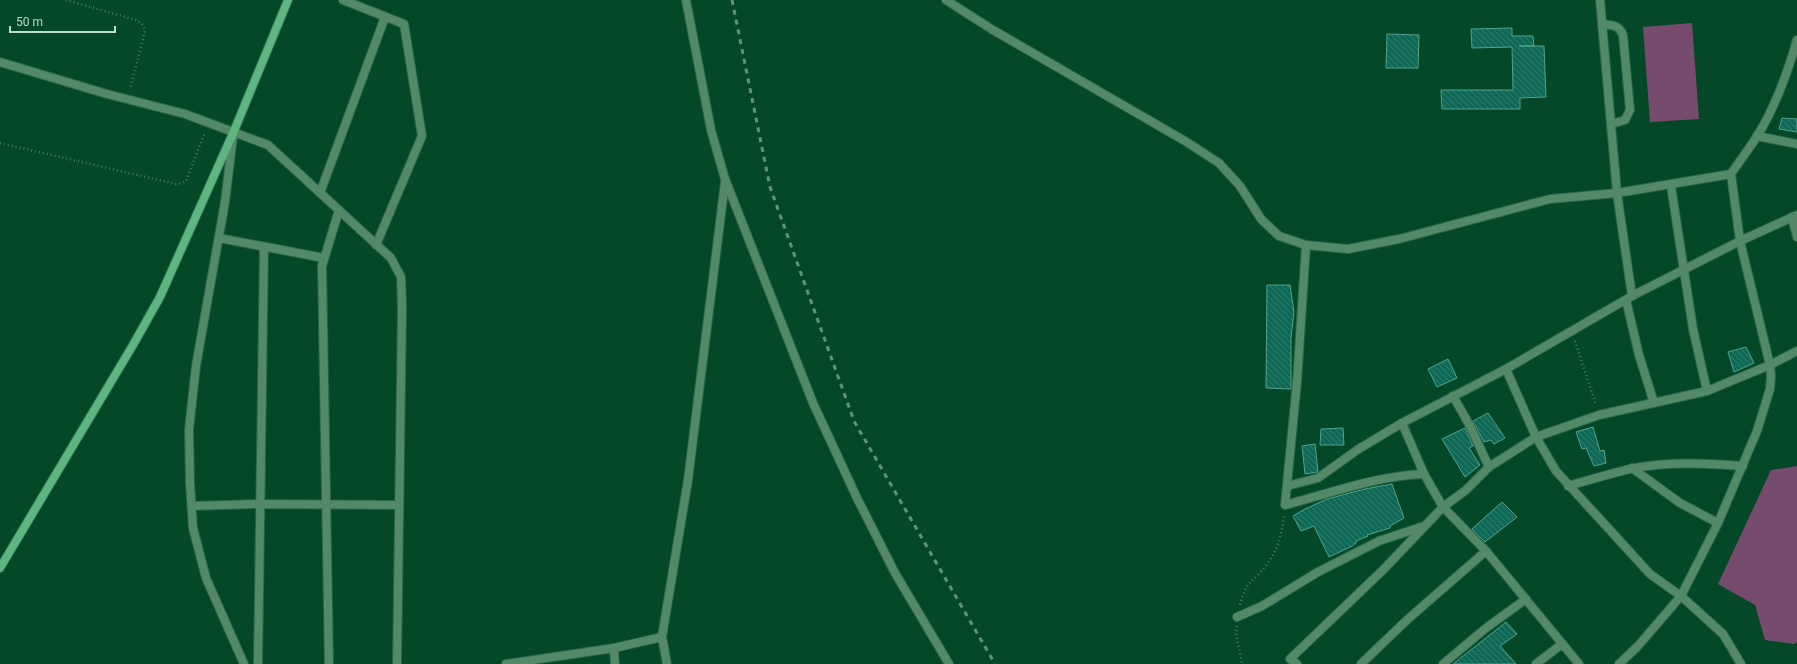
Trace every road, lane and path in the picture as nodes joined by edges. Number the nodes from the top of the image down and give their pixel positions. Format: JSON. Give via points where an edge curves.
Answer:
{"nodes":[{"id":1,"x":66,"y":0,"type":"edge"},
{"id":2,"x":288,"y":0,"type":"edge"},
{"id":3,"x":343,"y":0,"type":"edge"},
{"id":4,"x":686,"y":0,"type":"edge"},
{"id":5,"x":946,"y":0,"type":"edge"},
{"id":6,"x":1600,"y":0,"type":"edge"},
{"id":7,"x":385,"y":17,"type":"junction"},
{"id":8,"x":1602,"y":24,"type":"junction"},
{"id":9,"x":1797,"y":40,"type":"edge"},
{"id":10,"x":0,"y":62,"type":"edge"},
{"id":11,"x":127,"y":99,"type":"junction"},
{"id":12,"x":208,"y":122,"type":"junction"},
{"id":13,"x":1611,"y":124,"type":"junction"},
{"id":14,"x":234,"y":131,"type":"junction"},
{"id":15,"x":1757,"y":136,"type":"junction"},
{"id":16,"x":0,"y":142,"type":"edge"},
{"id":17,"x":1797,"y":144,"type":"edge"},
{"id":18,"x":1731,"y":174,"type":"junction"},
{"id":19,"x":726,"y":179,"type":"junction"},
{"id":20,"x":1671,"y":186,"type":"junction"},
{"id":21,"x":320,"y":193,"type":"junction"},
{"id":22,"x":1617,"y":193,"type":"junction"},
{"id":23,"x":339,"y":210,"type":"junction"},
{"id":24,"x":1795,"y":216,"type":"edge"},
{"id":25,"x":1797,"y":237,"type":"edge"},
{"id":26,"x":219,"y":238,"type":"junction"},
{"id":27,"x":1740,"y":241,"type":"junction"},
{"id":28,"x":376,"y":244,"type":"junction"},
{"id":29,"x":1306,"y":245,"type":"junction"},
{"id":30,"x":264,"y":247,"type":"junction"},
{"id":31,"x":324,"y":258,"type":"junction"},
{"id":32,"x":1685,"y":270,"type":"junction"},
{"id":33,"x":1629,"y":298,"type":"junction"},
{"id":34,"x":1572,"y":331,"type":"junction"},
{"id":35,"x":1797,"y":351,"type":"edge"},
{"id":36,"x":1770,"y":365,"type":"junction"},
{"id":37,"x":1506,"y":369,"type":"junction"},
{"id":38,"x":1707,"y":391,"type":"junction"},
{"id":39,"x":1453,"y":396,"type":"junction"},
{"id":40,"x":1654,"y":404,"type":"junction"},
{"id":41,"x":1599,"y":415,"type":"junction"},
{"id":42,"x":1402,"y":423,"type":"junction"},
{"id":43,"x":1536,"y":437,"type":"junction"},
{"id":44,"x":1743,"y":466,"type":"junction"},
{"id":45,"x":1489,"y":467,"type":"junction"},
{"id":46,"x":1632,"y":468,"type":"junction"},
{"id":47,"x":1424,"y":474,"type":"junction"},
{"id":48,"x":1287,"y":486,"type":"junction"},
{"id":49,"x":1568,"y":486,"type":"junction"},
{"id":50,"x":260,"y":504,"type":"junction"},
{"id":51,"x":326,"y":505,"type":"junction"},
{"id":52,"x":399,"y":505,"type":"junction"},
{"id":53,"x":1285,"y":505,"type":"junction"},
{"id":54,"x":192,"y":506,"type":"junction"},
{"id":55,"x":1443,"y":507,"type":"junction"},
{"id":56,"x":1718,"y":523,"type":"junction"},
{"id":57,"x":1426,"y":525,"type":"junction"},
{"id":58,"x":1486,"y":551,"type":"junction"},
{"id":59,"x":0,"y":568,"type":"edge"},
{"id":60,"x":1681,"y":596,"type":"junction"},
{"id":61,"x":1526,"y":599,"type":"junction"},
{"id":62,"x":1237,"y":617,"type":"junction"},
{"id":63,"x":662,"y":637,"type":"junction"},
{"id":64,"x":1562,"y":644,"type":"junction"},
{"id":65,"x":614,"y":648,"type":"junction"},
{"id":66,"x":548,"y":661,"type":"edge"},
{"id":67,"x":244,"y":664,"type":"edge"},
{"id":68,"x":258,"y":664,"type":"edge"},
{"id":69,"x":329,"y":664,"type":"edge"},
{"id":70,"x":397,"y":664,"type":"edge"},
{"id":71,"x":506,"y":664,"type":"edge"},
{"id":72,"x":615,"y":664,"type":"edge"},
{"id":73,"x":667,"y":664,"type":"edge"},
{"id":74,"x":949,"y":664,"type":"edge"},
{"id":75,"x":1242,"y":664,"type":"edge"},
{"id":76,"x":1296,"y":664,"type":"edge"},
{"id":77,"x":1361,"y":664,"type":"edge"},
{"id":78,"x":1443,"y":664,"type":"edge"},
{"id":79,"x":1536,"y":664,"type":"edge"},
{"id":80,"x":1578,"y":664,"type":"edge"},
{"id":81,"x":1619,"y":664,"type":"edge"},
{"id":82,"x":1741,"y":664,"type":"edge"}],
"edges":[{"from":1,"to":11,"type":"path","via":[[136,20],[142,24],[145,31]]},
{"from":2,"to":14,"type":"street"},
{"from":3,"to":7,"type":"street"},
{"from":4,"to":19,"type":"street","via":[[711,130]]},
{"from":5,"to":29,"type":"street","via":[[1220,163],[1240,186],[1261,219],[1279,236]]},
{"from":6,"to":8,"type":"street"},
{"from":7,"to":21,"type":"street"},
{"from":7,"to":28,"type":"street","via":[[404,24],[422,136]]},
{"from":8,"to":13,"type":"street"},
{"from":8,"to":13,"type":"street","via":[[1614,25],[1622,32],[1628,88],[1629,115],[1622,122]]},
{"from":9,"to":15,"type":"street","via":[[1786,79]]},
{"from":10,"to":11,"type":"street"},
{"from":11,"to":12,"type":"street"},
{"from":12,"to":14,"type":"street"},
{"from":12,"to":16,"type":"path","via":[[186,181],[176,184]]},
{"from":13,"to":22,"type":"street"},
{"from":14,"to":21,"type":"street","via":[[268,145]]},
{"from":14,"to":26,"type":"street"},
{"from":14,"to":59,"type":"street","via":[[160,297]]},
{"from":15,"to":17,"type":"street"},
{"from":15,"to":18,"type":"street"},
{"from":18,"to":20,"type":"street"},
{"from":18,"to":27,"type":"street"},
{"from":19,"to":63,"type":"street","via":[[688,480]]},
{"from":19,"to":74,"type":"street","via":[[813,403],[895,573]]},
{"from":20,"to":22,"type":"street"},
{"from":20,"to":32,"type":"street"},
{"from":21,"to":23,"type":"street"},
{"from":22,"to":29,"type":"street","via":[[1550,199],[1399,239],[1348,249]]},
{"from":22,"to":33,"type":"street"},
{"from":23,"to":28,"type":"street"},
{"from":23,"to":31,"type":"street"},
{"from":24,"to":25,"type":"street"},
{"from":24,"to":27,"type":"street"},
{"from":26,"to":30,"type":"street"},
{"from":26,"to":54,"type":"street","via":[[196,366],[189,430]]},
{"from":27,"to":32,"type":"street"},
{"from":27,"to":36,"type":"street"},
{"from":28,"to":52,"type":"street","via":[[391,258],[401,277]]},
{"from":29,"to":48,"type":"street"},
{"from":30,"to":31,"type":"street"},
{"from":30,"to":50,"type":"street"},
{"from":31,"to":51,"type":"street","via":[[322,266]]},
{"from":32,"to":33,"type":"street"},
{"from":32,"to":38,"type":"street"},
{"from":33,"to":34,"type":"street"},
{"from":33,"to":40,"type":"street","via":[[1639,355]]},
{"from":34,"to":37,"type":"street"},
{"from":34,"to":41,"type":"path"},
{"from":35,"to":36,"type":"street"},
{"from":36,"to":38,"type":"street"},
{"from":36,"to":44,"type":"street","via":[[1770,390]]},
{"from":37,"to":39,"type":"street"},
{"from":37,"to":43,"type":"street"},
{"from":38,"to":40,"type":"street"},
{"from":39,"to":42,"type":"street"},
{"from":39,"to":45,"type":"street"},
{"from":40,"to":41,"type":"street"},
{"from":41,"to":43,"type":"street"},
{"from":42,"to":47,"type":"street"},
{"from":42,"to":48,"type":"street","via":[[1357,450],[1318,478]]},
{"from":43,"to":45,"type":"street"},
{"from":43,"to":49,"type":"street","via":[[1556,472]]},
{"from":44,"to":46,"type":"street","via":[[1707,464]]},
{"from":44,"to":56,"type":"street"},
{"from":45,"to":55,"type":"street","via":[[1466,490]]},
{"from":46,"to":49,"type":"street"},
{"from":46,"to":56,"type":"street","via":[[1680,503]]},
{"from":47,"to":53,"type":"street","via":[[1402,475],[1373,481]]},
{"from":47,"to":55,"type":"street"},
{"from":48,"to":53,"type":"street"},
{"from":49,"to":60,"type":"street","via":[[1650,574]]},
{"from":50,"to":51,"type":"street"},
{"from":50,"to":54,"type":"street"},
{"from":50,"to":68,"type":"street"},
{"from":51,"to":52,"type":"street"},
{"from":51,"to":69,"type":"street"},
{"from":52,"to":70,"type":"street"},
{"from":53,"to":62,"type":"path","via":[[1281,538],[1266,566],[1244,589]]},
{"from":54,"to":67,"type":"street","via":[[193,528],[206,578]]},
{"from":55,"to":57,"type":"street"},
{"from":55,"to":58,"type":"street"},
{"from":56,"to":60,"type":"street"},
{"from":57,"to":62,"type":"street","via":[[1379,541],[1318,572],[1262,606]]},
{"from":57,"to":76,"type":"street","via":[[1383,570],[1290,658]]},
{"from":58,"to":61,"type":"street"},
{"from":58,"to":77,"type":"street"},
{"from":60,"to":81,"type":"street"},
{"from":60,"to":82,"type":"street","via":[[1723,634]]},
{"from":61,"to":64,"type":"street"},
{"from":61,"to":78,"type":"street"},
{"from":62,"to":75,"type":"path","via":[[1236,633]]},
{"from":63,"to":65,"type":"street"},
{"from":63,"to":73,"type":"street"},
{"from":64,"to":79,"type":"street"},
{"from":64,"to":80,"type":"street"},
{"from":65,"to":66,"type":"street"},
{"from":65,"to":72,"type":"street"},
{"from":66,"to":71,"type":"street"}]}
